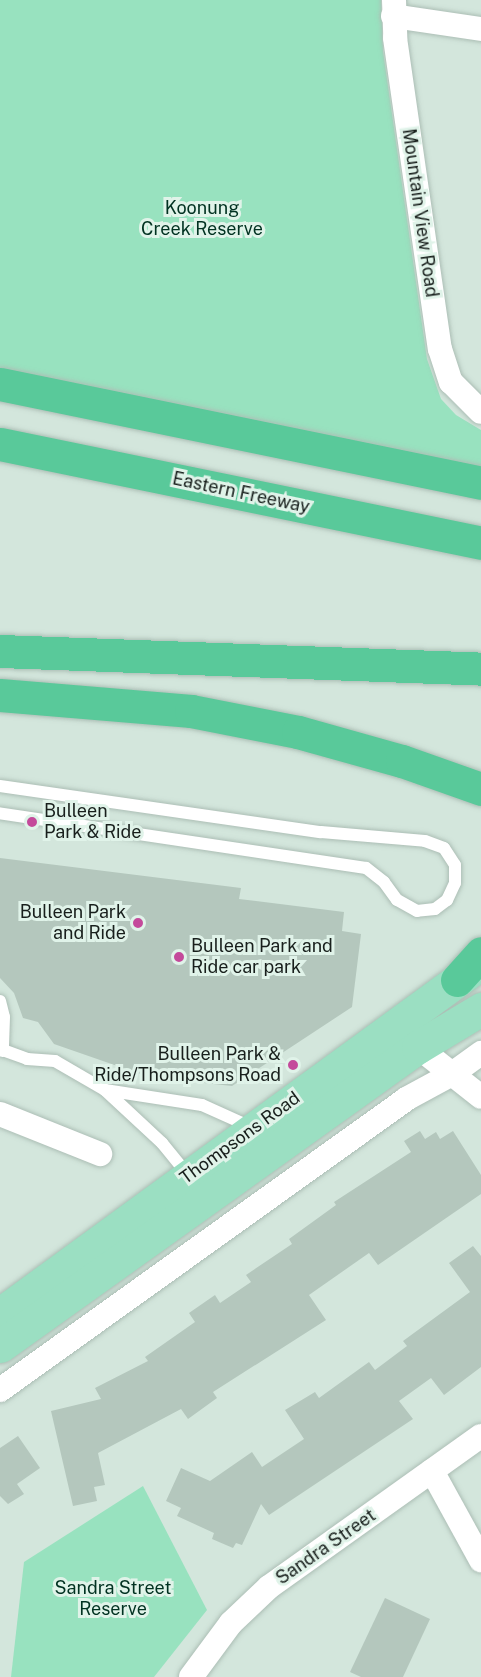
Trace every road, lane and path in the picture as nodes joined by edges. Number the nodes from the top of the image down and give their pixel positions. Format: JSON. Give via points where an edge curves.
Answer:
{"nodes":[{"id":1,"x":394,"y":8,"type":"edge"},
{"id":2,"x":481,"y":29,"type":"edge"},
{"id":3,"x":0,"y":384,"type":"edge"},
{"id":4,"x":481,"y":412,"type":"edge"},
{"id":5,"x":0,"y":444,"type":"edge"},
{"id":6,"x":481,"y":483,"type":"edge"},
{"id":7,"x":481,"y":543,"type":"edge"},
{"id":8,"x":0,"y":651,"type":"edge"},
{"id":9,"x":481,"y":669,"type":"edge"},
{"id":10,"x":0,"y":695,"type":"edge"},
{"id":11,"x":0,"y":786,"type":"edge"},
{"id":12,"x":481,"y":789,"type":"edge"},
{"id":13,"x":0,"y":813,"type":"edge"},
{"id":14,"x":481,"y":953,"type":"edge"},
{"id":15,"x":473,"y":970,"type":"edge"},
{"id":16,"x":0,"y":1001,"type":"edge"},
{"id":17,"x":481,"y":1008,"type":"edge"},
{"id":18,"x":418,"y":1047,"type":"junction"},
{"id":19,"x":1,"y":1050,"type":"edge"},
{"id":20,"x":481,"y":1053,"type":"edge"},
{"id":21,"x":452,"y":1074,"type":"junction"},
{"id":22,"x":105,"y":1090,"type":"junction"},
{"id":23,"x":481,"y":1097,"type":"edge"},
{"id":24,"x":0,"y":1114,"type":"edge"},
{"id":25,"x":253,"y":1127,"type":"junction"},
{"id":26,"x":100,"y":1154,"type":"dead end"},
{"id":27,"x":196,"y":1188,"type":"junction"},
{"id":28,"x":0,"y":1314,"type":"edge"},
{"id":29,"x":0,"y":1346,"type":"edge"},
{"id":30,"x":0,"y":1390,"type":"edge"},
{"id":31,"x":481,"y":1436,"type":"edge"},
{"id":32,"x":432,"y":1471,"type":"junction"},
{"id":33,"x":481,"y":1560,"type":"edge"},
{"id":34,"x":191,"y":1677,"type":"edge"}],
"edges":[{"from":1,"to":2,"type":"street"},
{"from":1,"to":4,"type":"street","name":"Mountain View Road","via":[[440,349],[451,382]]},
{"from":3,"to":6,"type":"highway"},
{"from":5,"to":7,"type":"highway","name":"Eastern Freeway"},
{"from":8,"to":9,"type":"highway"},
{"from":10,"to":12,"type":"highway","via":[[223,717],[298,732],[402,761]]},
{"from":11,"to":13,"type":"lane","via":[[321,832],[425,841],[444,848],[455,865],[455,884],[447,900],[435,909],[417,911],[397,900],[384,882],[366,868]]},
{"from":14,"to":15,"type":"highway"},
{"from":15,"to":25,"type":"main road","name":"Thompsons Road"},
{"from":16,"to":19,"type":"lane","via":[[4,1017]]},
{"from":17,"to":18,"type":"main road","name":"Thompsons Road"},
{"from":18,"to":21,"type":"street"},
{"from":18,"to":27,"type":"main road","name":"Thompsons Road"},
{"from":19,"to":22,"type":"lane","via":[[27,1059],[55,1061]]},
{"from":20,"to":21,"type":"street"},
{"from":21,"to":23,"type":"street"},
{"from":21,"to":30,"type":"street","via":[[406,1099]]},
{"from":22,"to":25,"type":"lane","via":[[202,1106]]},
{"from":22,"to":27,"type":"lane","via":[[162,1143]]},
{"from":24,"to":26,"type":"street"},
{"from":25,"to":27,"type":"main road","name":"Thompsons Road"},
{"from":27,"to":28,"type":"main road","name":"Thompsons Road"},
{"from":27,"to":29,"type":"main road","name":"Thompsons Road"},
{"from":31,"to":32,"type":"street","name":"Sandra Street"},
{"from":32,"to":33,"type":"street"},
{"from":32,"to":34,"type":"street","name":"Sandra Street","via":[[249,1604]]}]}
